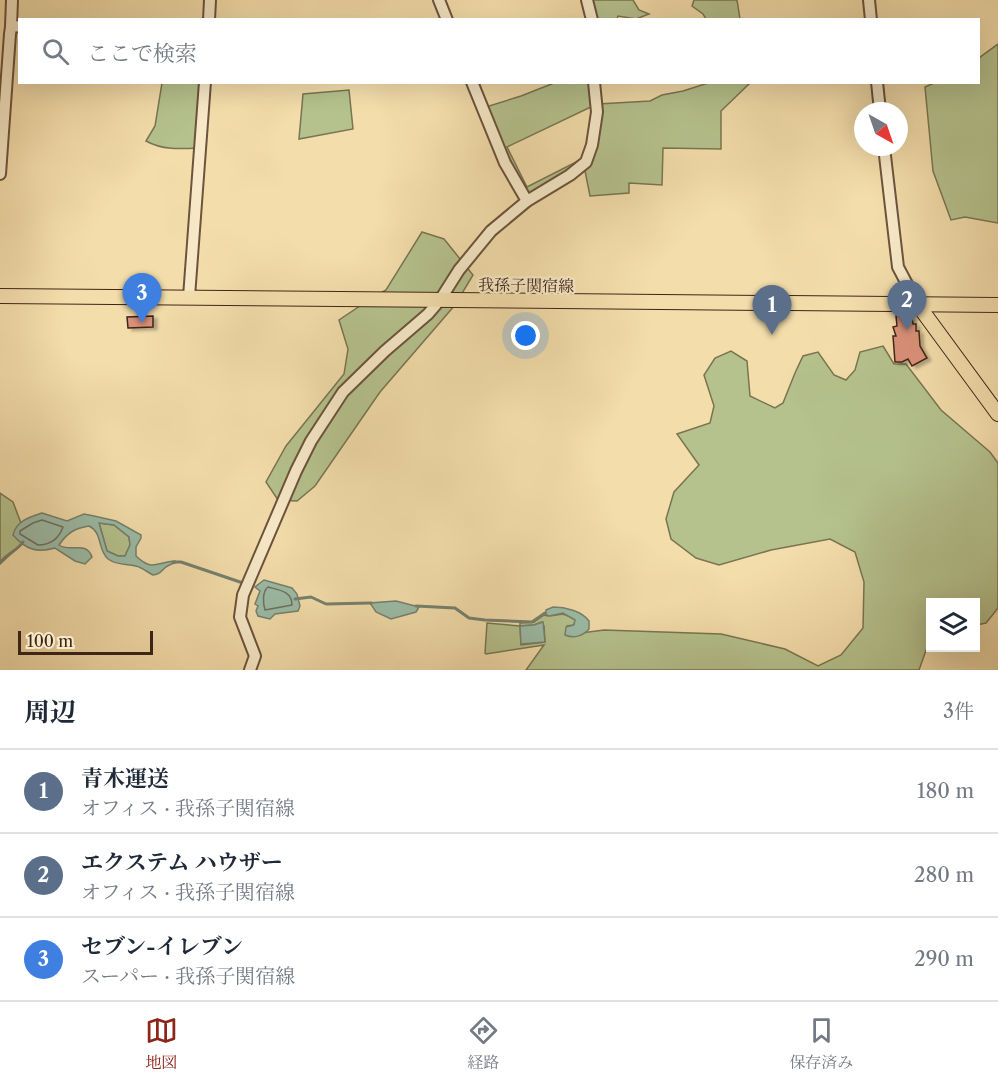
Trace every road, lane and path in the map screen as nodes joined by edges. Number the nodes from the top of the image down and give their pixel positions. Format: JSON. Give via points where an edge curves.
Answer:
{"nodes":[{"id":1,"x":12,"y":0,"type":"edge"},
{"id":2,"x":210,"y":0,"type":"edge"},
{"id":3,"x":439,"y":0,"type":"edge"},
{"id":4,"x":587,"y":0,"type":"edge"},
{"id":5,"x":869,"y":0,"type":"edge"},
{"id":6,"x":209,"y":18,"type":"edge"},
{"id":7,"x":446,"y":18,"type":"edge"},
{"id":8,"x":592,"y":18,"type":"edge"},
{"id":9,"x":871,"y":18,"type":"edge"},
{"id":10,"x":15,"y":27,"type":"edge"},
{"id":11,"x":205,"y":84,"type":"edge"},
{"id":12,"x":473,"y":84,"type":"edge"},
{"id":13,"x":594,"y":84,"type":"edge"},
{"id":14,"x":877,"y":84,"type":"edge"},
{"id":15,"x":879,"y":102,"type":"edge"},
{"id":16,"x":885,"y":156,"type":"edge"},
{"id":17,"x":0,"y":174,"type":"edge"},
{"id":18,"x":527,"y":201,"type":"junction"},
{"id":19,"x":0,"y":296,"type":"edge"},
{"id":20,"x":189,"y":297,"type":"junction"},
{"id":21,"x":440,"y":300,"type":"junction"},
{"id":22,"x":918,"y":305,"type":"junction"},
{"id":23,"x":998,"y":305,"type":"edge"},
{"id":24,"x":998,"y":414,"type":"edge"},
{"id":25,"x":250,"y":670,"type":"edge"}],
"edges":[{"from":1,"to":10,"type":"street"},
{"from":2,"to":6,"type":"street"},
{"from":3,"to":7,"type":"street"},
{"from":4,"to":8,"type":"street"},
{"from":5,"to":9,"type":"street"},
{"from":10,"to":17,"type":"street"},
{"from":11,"to":20,"type":"street"},
{"from":12,"to":18,"type":"street","via":[[505,163]]},
{"from":13,"to":18,"type":"street","via":[[597,112],[585,162]]},
{"from":14,"to":15,"type":"street"},
{"from":16,"to":22,"type":"street","via":[[898,267]]},
{"from":18,"to":21,"type":"street","via":[[478,244]]},
{"from":19,"to":20,"type":"main road","name":"我孫子関宿線"},
{"from":20,"to":21,"type":"main road","name":"我孫子関宿線"},
{"from":21,"to":22,"type":"main road","name":"我孫子関宿線"},
{"from":21,"to":25,"type":"street","via":[[343,392],[311,441],[243,595],[240,617],[255,656]]},
{"from":22,"to":23,"type":"main road","name":"我孫子関宿線"},
{"from":22,"to":24,"type":"main road"}]}
